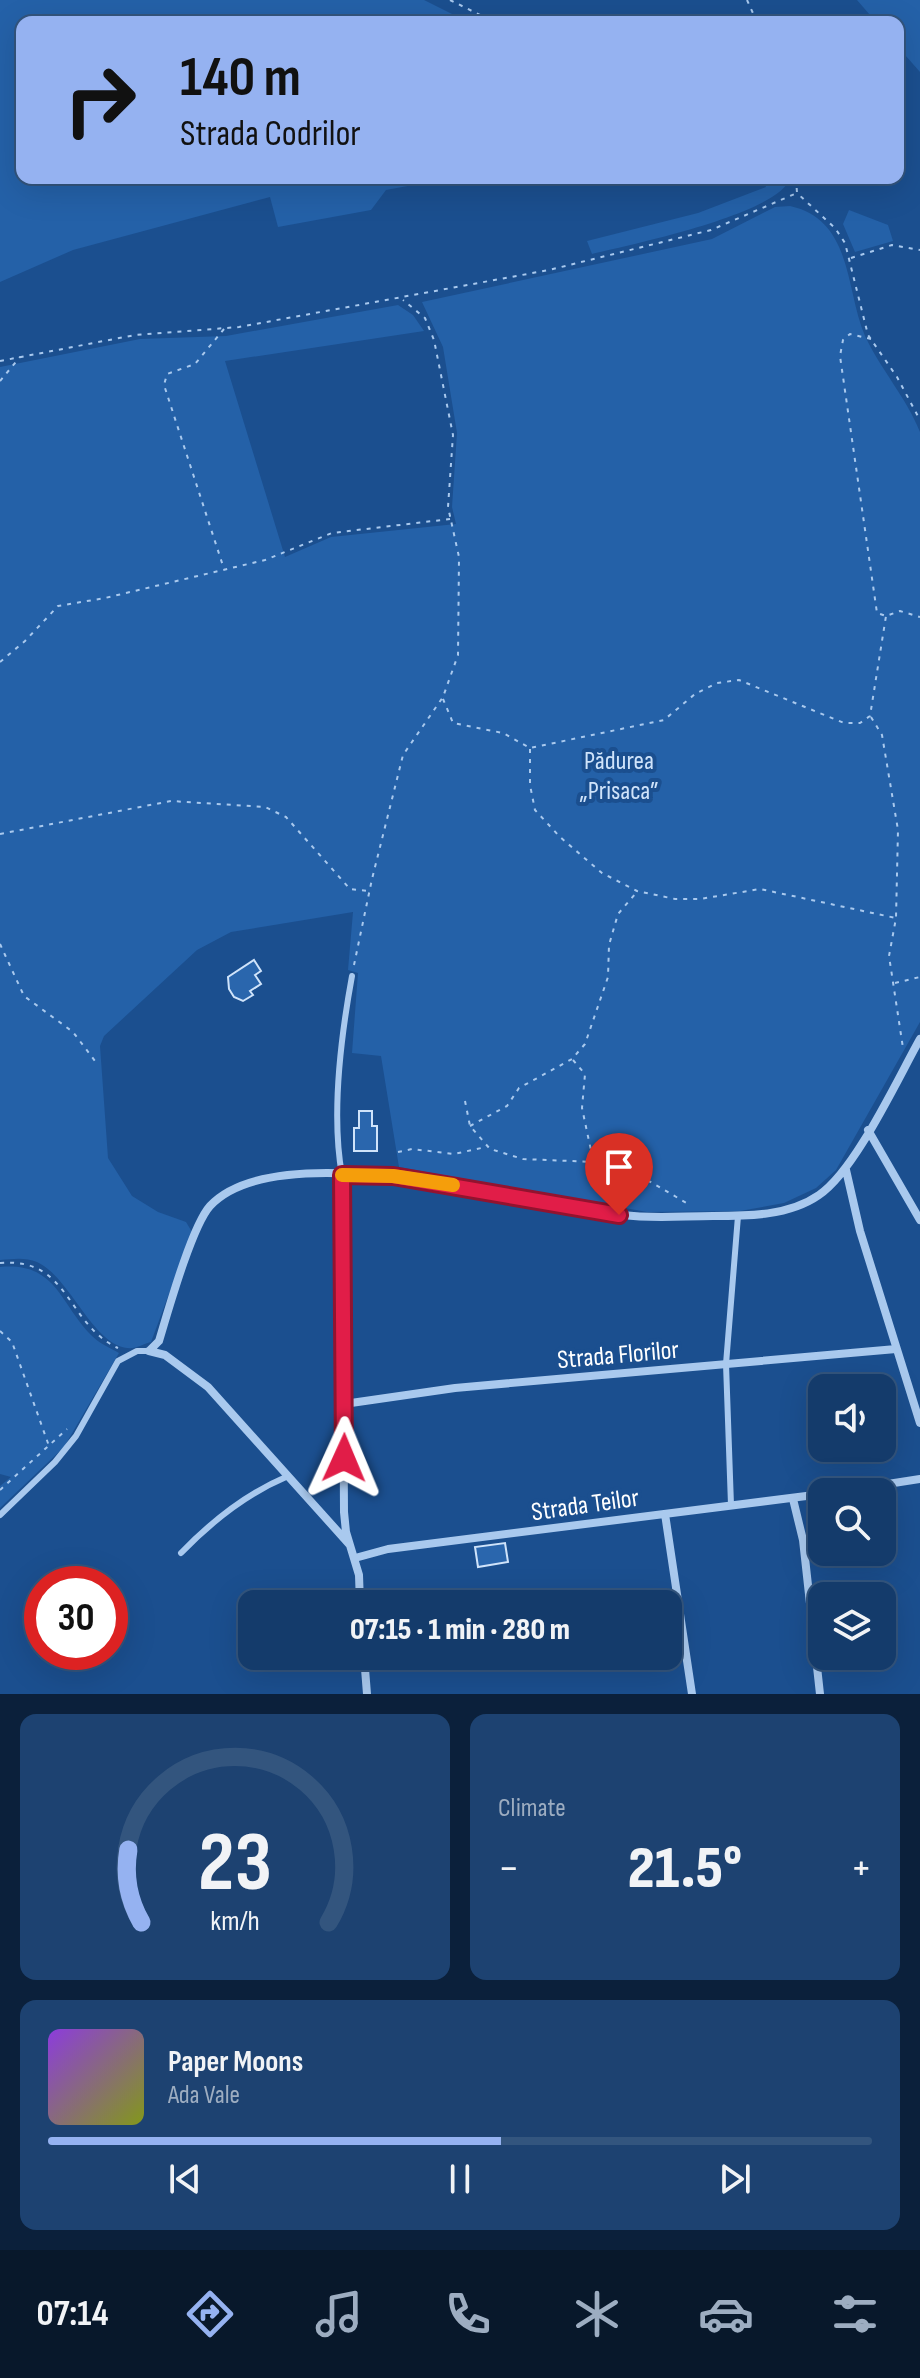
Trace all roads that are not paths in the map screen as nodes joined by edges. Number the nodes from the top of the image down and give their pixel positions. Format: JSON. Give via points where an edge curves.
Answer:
{"nodes":[{"id":1,"x":352,"y":976,"type":"road end"},
{"id":2,"x":920,"y":1039,"type":"edge"},
{"id":3,"x":868,"y":1130,"type":"junction"},
{"id":4,"x":846,"y":1170,"type":"junction"},
{"id":5,"x":342,"y":1175,"type":"junction"},
{"id":6,"x":738,"y":1216,"type":"junction"},
{"id":7,"x":920,"y":1220,"type":"edge"},
{"id":8,"x":896,"y":1349,"type":"junction"},
{"id":9,"x":149,"y":1351,"type":"junction"},
{"id":10,"x":726,"y":1364,"type":"junction"},
{"id":11,"x":344,"y":1404,"type":"junction"},
{"id":12,"x":920,"y":1423,"type":"edge"},
{"id":13,"x":286,"y":1477,"type":"junction"},
{"id":14,"x":920,"y":1479,"type":"edge"},
{"id":15,"x":896,"y":1483,"type":"edge"},
{"id":16,"x":808,"y":1496,"type":"edge"},
{"id":17,"x":793,"y":1499,"type":"junction"},
{"id":18,"x":731,"y":1505,"type":"junction"},
{"id":19,"x":665,"y":1514,"type":"junction"},
{"id":20,"x":0,"y":1515,"type":"edge"},
{"id":21,"x":349,"y":1545,"type":"junction"},
{"id":22,"x":181,"y":1553,"type":"dead end"},
{"id":23,"x":355,"y":1558,"type":"junction"},
{"id":24,"x":358,"y":1590,"type":"edge"},
{"id":25,"x":676,"y":1590,"type":"edge"},
{"id":26,"x":682,"y":1627,"type":"edge"},
{"id":27,"x":365,"y":1670,"type":"edge"},
{"id":28,"x":367,"y":1694,"type":"edge"},
{"id":29,"x":692,"y":1694,"type":"edge"},
{"id":30,"x":820,"y":1694,"type":"edge"}],
"edges":[{"from":1,"to":5,"type":"lane","via":[[342,1049]]},
{"from":2,"to":3,"type":"street"},
{"from":3,"to":4,"type":"street"},
{"from":3,"to":7,"type":"street"},
{"from":4,"to":6,"type":"street","via":[[799,1205]]},
{"from":4,"to":8,"type":"street"},
{"from":5,"to":6,"type":"street","via":[[393,1176],[619,1215]]},
{"from":5,"to":9,"type":"street","via":[[259,1178],[218,1199],[200,1221],[159,1341]]},
{"from":5,"to":11,"type":"street"},
{"from":6,"to":10,"type":"lane"},
{"from":8,"to":10,"type":"street","name":"Strada Florilor"},
{"from":8,"to":12,"type":"street"},
{"from":9,"to":13,"type":"street","via":[[165,1355],[208,1387]]},
{"from":9,"to":20,"type":"lane","via":[[118,1361],[76,1436]]},
{"from":10,"to":11,"type":"street","name":"Strada Florilor","via":[[455,1388]]},
{"from":10,"to":18,"type":"lane"},
{"from":11,"to":21,"type":"street"},
{"from":13,"to":21,"type":"street"},
{"from":13,"to":22,"type":"lane","via":[[249,1496]]},
{"from":14,"to":15,"type":"street"},
{"from":16,"to":17,"type":"street","name":"Strada Teilor"},
{"from":17,"to":18,"type":"street","name":"Strada Teilor"},
{"from":17,"to":30,"type":"street","via":[[803,1540]]},
{"from":18,"to":19,"type":"street","name":"Strada Teilor"},
{"from":19,"to":23,"type":"street","name":"Strada Teilor","via":[[388,1549]]},
{"from":19,"to":25,"type":"street"},
{"from":21,"to":23,"type":"street"},
{"from":23,"to":24,"type":"street"},
{"from":26,"to":29,"type":"street"},
{"from":27,"to":28,"type":"street"}]}
